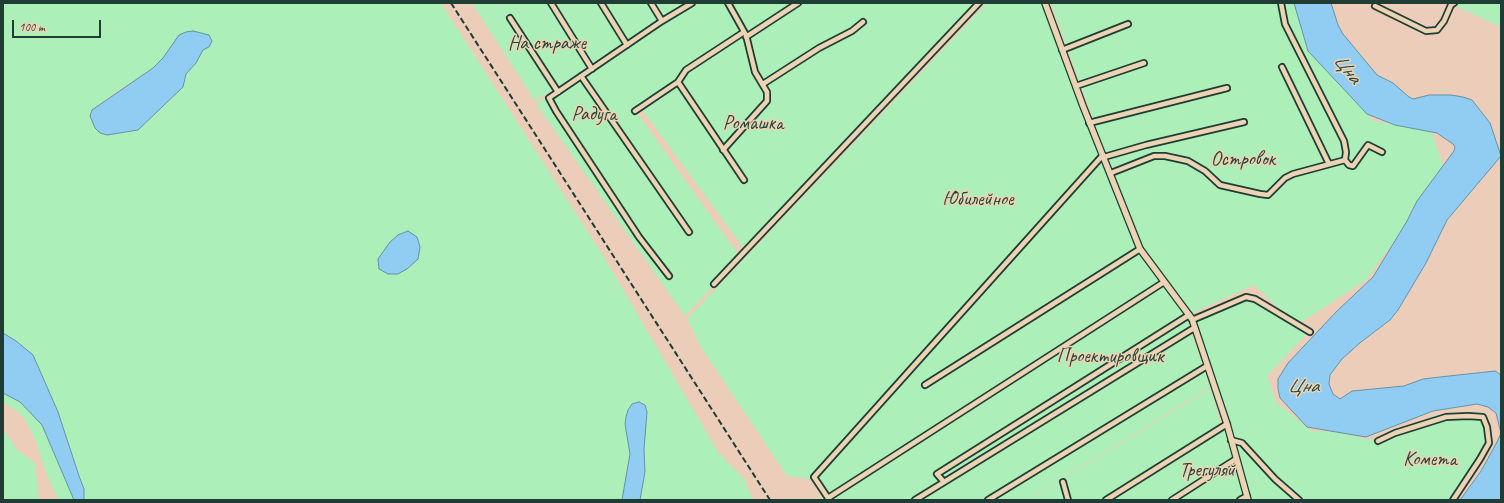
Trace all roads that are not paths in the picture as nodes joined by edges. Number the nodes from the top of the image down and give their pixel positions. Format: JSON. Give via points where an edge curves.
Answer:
{"nodes":[{"id":1,"x":551,"y":3,"type":"edge"},
{"id":2,"x":601,"y":3,"type":"edge"},
{"id":3,"x":650,"y":3,"type":"edge"},
{"id":4,"x":692,"y":3,"type":"edge"},
{"id":5,"x":728,"y":3,"type":"edge"},
{"id":6,"x":798,"y":3,"type":"edge"},
{"id":7,"x":979,"y":3,"type":"edge"},
{"id":8,"x":1280,"y":3,"type":"edge"},
{"id":9,"x":1454,"y":3,"type":"edge"},
{"id":10,"x":1047,"y":4,"type":"edge"},
{"id":11,"x":1375,"y":6,"type":"dead end"},
{"id":12,"x":510,"y":18,"type":"dead end"},
{"id":13,"x":662,"y":21,"type":"junction"},
{"id":14,"x":863,"y":22,"type":"dead end"},
{"id":15,"x":1128,"y":24,"type":"dead end"},
{"id":16,"x":745,"y":34,"type":"junction"},
{"id":17,"x":627,"y":45,"type":"junction"},
{"id":18,"x":1062,"y":50,"type":"junction"},
{"id":19,"x":1144,"y":63,"type":"dead end"},
{"id":20,"x":1282,"y":67,"type":"dead end"},
{"id":21,"x":592,"y":69,"type":"junction"},
{"id":22,"x":581,"y":76,"type":"junction"},
{"id":23,"x":678,"y":82,"type":"junction"},
{"id":24,"x":762,"y":84,"type":"junction"},
{"id":25,"x":1076,"y":86,"type":"junction"},
{"id":26,"x":1227,"y":88,"type":"dead end"},
{"id":27,"x":558,"y":92,"type":"junction"},
{"id":28,"x":635,"y":111,"type":"dead end"},
{"id":29,"x":1244,"y":122,"type":"dead end"},
{"id":30,"x":1089,"y":123,"type":"junction"},
{"id":31,"x":723,"y":150,"type":"junction"},
{"id":32,"x":1382,"y":152,"type":"dead end"},
{"id":33,"x":1104,"y":156,"type":"junction"},
{"id":34,"x":1345,"y":160,"type":"junction"},
{"id":35,"x":1329,"y":164,"type":"junction"},
{"id":36,"x":1111,"y":173,"type":"junction"},
{"id":37,"x":744,"y":180,"type":"dead end"},
{"id":38,"x":689,"y":232,"type":"dead end"},
{"id":39,"x":1140,"y":249,"type":"junction"},
{"id":40,"x":668,"y":276,"type":"dead end"},
{"id":41,"x":1164,"y":282,"type":"junction"},
{"id":42,"x":714,"y":284,"type":"dead end"},
{"id":43,"x":1190,"y":317,"type":"junction"},
{"id":44,"x":1194,"y":328,"type":"junction"},
{"id":45,"x":1310,"y":332,"type":"dead end"},
{"id":46,"x":1207,"y":366,"type":"junction"},
{"id":47,"x":926,"y":385,"type":"dead end"},
{"id":48,"x":1227,"y":424,"type":"junction"},
{"id":49,"x":1231,"y":440,"type":"junction"},
{"id":50,"x":1378,"y":441,"type":"dead end"},
{"id":51,"x":1236,"y":459,"type":"junction"},
{"id":52,"x":944,"y":482,"type":"junction"},
{"id":53,"x":1063,"y":482,"type":"dead end"},
{"id":54,"x":1247,"y":498,"type":"edge"},
{"id":55,"x":915,"y":500,"type":"edge"},
{"id":56,"x":988,"y":500,"type":"edge"},
{"id":57,"x":1068,"y":500,"type":"edge"},
{"id":58,"x":1106,"y":500,"type":"edge"},
{"id":59,"x":1172,"y":500,"type":"edge"},
{"id":60,"x":1240,"y":500,"type":"edge"},
{"id":61,"x":1299,"y":500,"type":"edge"},
{"id":62,"x":1453,"y":500,"type":"edge"}],
"edges":[{"from":1,"to":21,"type":"street"},
{"from":2,"to":17,"type":"street"},
{"from":3,"to":13,"type":"street"},
{"from":4,"to":13,"type":"street"},
{"from":5,"to":16,"type":"street"},
{"from":6,"to":16,"type":"street"},
{"from":7,"to":42,"type":"street"},
{"from":8,"to":34,"type":"street","via":[[1285,24],[1344,141]]},
{"from":9,"to":11,"type":"street","via":[[1438,30],[1426,31]]},
{"from":10,"to":18,"type":"street"},
{"from":12,"to":27,"type":"street"},
{"from":13,"to":17,"type":"street"},
{"from":14,"to":24,"type":"street"},
{"from":15,"to":18,"type":"street"},
{"from":16,"to":23,"type":"street","via":[[686,70]]},
{"from":16,"to":24,"type":"street","via":[[755,72]]},
{"from":17,"to":21,"type":"street"},
{"from":18,"to":25,"type":"street"},
{"from":19,"to":25,"type":"street"},
{"from":20,"to":35,"type":"street"},
{"from":21,"to":22,"type":"street"},
{"from":22,"to":27,"type":"street"},
{"from":22,"to":38,"type":"street"},
{"from":23,"to":28,"type":"street"},
{"from":23,"to":31,"type":"street"},
{"from":24,"to":31,"type":"street","via":[[767,92],[767,101]]},
{"from":25,"to":30,"type":"street"},
{"from":26,"to":30,"type":"street"},
{"from":27,"to":40,"type":"street","via":[[549,98],[556,111],[639,237]]},
{"from":29,"to":33,"type":"street"},
{"from":30,"to":33,"type":"street"},
{"from":31,"to":37,"type":"street"},
{"from":32,"to":34,"type":"street","via":[[1368,145],[1353,166]]},
{"from":33,"to":36,"type":"street"},
{"from":33,"to":41,"type":"street","via":[[814,477],[828,498]]},
{"from":34,"to":35,"type":"street"},
{"from":35,"to":36,"type":"street","via":[[1285,178],[1268,195],[1220,185],[1205,171],[1188,161],[1165,156],[1154,156]]},
{"from":36,"to":39,"type":"street"},
{"from":39,"to":41,"type":"street"},
{"from":39,"to":47,"type":"street"},
{"from":41,"to":43,"type":"street"},
{"from":43,"to":44,"type":"street"},
{"from":43,"to":45,"type":"street","via":[[1246,297],[1255,299]]},
{"from":43,"to":52,"type":"street","via":[[937,474]]},
{"from":44,"to":46,"type":"street"},
{"from":44,"to":52,"type":"street"},
{"from":46,"to":48,"type":"street"},
{"from":46,"to":56,"type":"street"},
{"from":48,"to":49,"type":"street"},
{"from":48,"to":58,"type":"street"},
{"from":49,"to":51,"type":"street"},
{"from":49,"to":61,"type":"street","via":[[1242,443],[1275,479]]},
{"from":50,"to":62,"type":"street","via":[[1446,417],[1483,417],[1489,443]]},
{"from":51,"to":54,"type":"street"},
{"from":51,"to":59,"type":"street"},
{"from":52,"to":55,"type":"street"},
{"from":53,"to":57,"type":"street"},
{"from":54,"to":60,"type":"street"}]}
